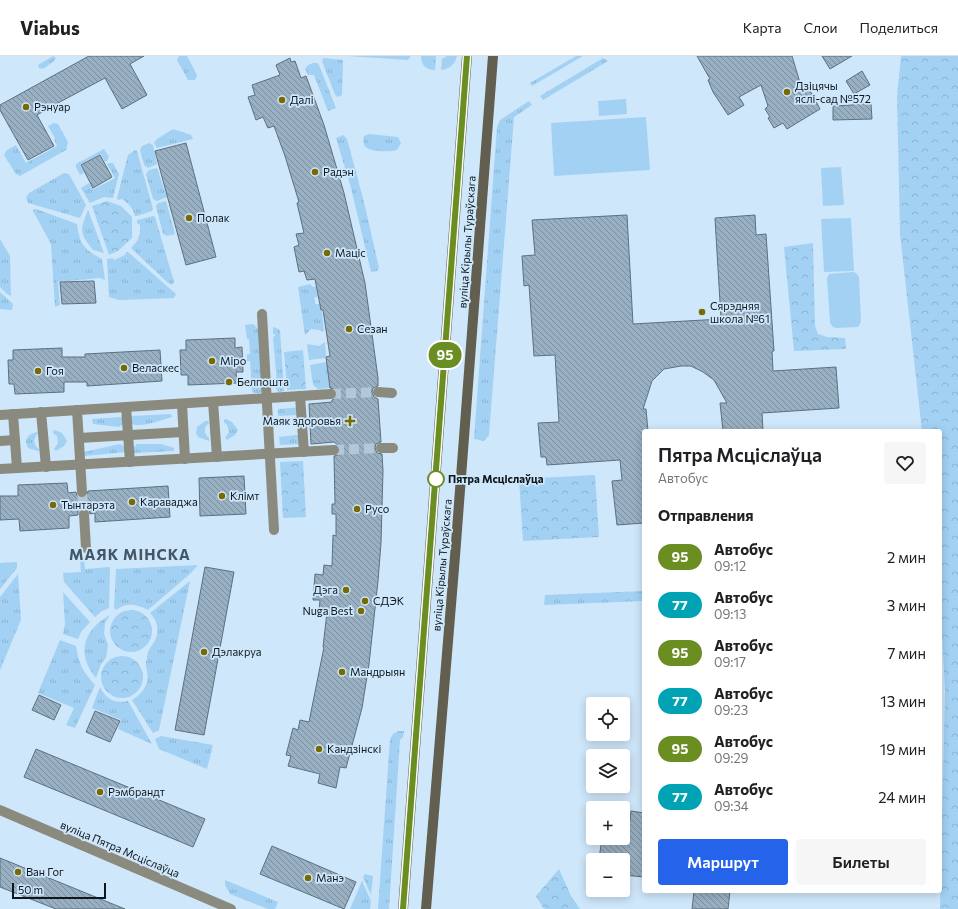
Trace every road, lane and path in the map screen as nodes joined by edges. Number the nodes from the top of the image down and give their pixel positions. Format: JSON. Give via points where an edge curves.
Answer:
{"nodes":[{"id":1,"x":468,"y":56,"type":"edge"},
{"id":2,"x":493,"y":56,"type":"edge"},
{"id":3,"x":262,"y":314,"type":"dead end"},
{"id":4,"x":378,"y":392,"type":"tunnel mouth"},
{"id":5,"x":392,"y":393,"type":"dead end"},
{"id":6,"x":331,"y":394,"type":"tunnel mouth"},
{"id":7,"x":300,"y":396,"type":"junction"},
{"id":8,"x":266,"y":398,"type":"junction"},
{"id":9,"x":213,"y":402,"type":"junction"},
{"id":10,"x":182,"y":404,"type":"junction"},
{"id":11,"x":126,"y":407,"type":"junction"},
{"id":12,"x":77,"y":410,"type":"junction"},
{"id":13,"x":41,"y":412,"type":"junction"},
{"id":14,"x":13,"y":414,"type":"junction"},
{"id":15,"x":0,"y":415,"type":"edge"},
{"id":16,"x":183,"y":432,"type":"junction"},
{"id":17,"x":128,"y":436,"type":"junction"},
{"id":18,"x":79,"y":438,"type":"junction"},
{"id":19,"x":15,"y":440,"type":"junction"},
{"id":20,"x":0,"y":441,"type":"edge"},
{"id":21,"x":381,"y":448,"type":"tunnel mouth"},
{"id":22,"x":393,"y":448,"type":"dead end"},
{"id":23,"x":334,"y":450,"type":"tunnel mouth"},
{"id":24,"x":304,"y":452,"type":"junction"},
{"id":25,"x":270,"y":454,"type":"junction"},
{"id":26,"x":217,"y":457,"type":"junction"},
{"id":27,"x":185,"y":459,"type":"junction"},
{"id":28,"x":130,"y":462,"type":"junction"},
{"id":29,"x":80,"y":465,"type":"junction"},
{"id":30,"x":46,"y":467,"type":"junction"},
{"id":31,"x":17,"y":468,"type":"junction"},
{"id":32,"x":0,"y":469,"type":"edge"},
{"id":33,"x":82,"y":492,"type":"tunnel mouth"},
{"id":34,"x":84,"y":514,"type":"tunnel mouth"},
{"id":35,"x":274,"y":530,"type":"dead end"},
{"id":36,"x":86,"y":548,"type":"dead end"},
{"id":37,"x":0,"y":810,"type":"edge"},
{"id":38,"x":231,"y":909,"type":"edge"},
{"id":39,"x":403,"y":909,"type":"edge"},
{"id":40,"x":426,"y":909,"type":"edge"}],
"edges":[{"from":1,"to":39,"type":"main road","name":"вуліца Кірылы Тураўскага"},
{"from":2,"to":40,"type":"main road","name":"вуліца Кірылы Тураўскага"},
{"from":3,"to":8,"type":"street"},
{"from":4,"to":5,"type":"street"},
{"from":6,"to":7,"type":"street"},
{"from":7,"to":8,"type":"street"},
{"from":7,"to":24,"type":"street"},
{"from":8,"to":9,"type":"street"},
{"from":8,"to":25,"type":"street"},
{"from":9,"to":10,"type":"street"},
{"from":9,"to":26,"type":"street"},
{"from":10,"to":11,"type":"street"},
{"from":10,"to":16,"type":"street"},
{"from":11,"to":12,"type":"street"},
{"from":11,"to":17,"type":"street"},
{"from":12,"to":13,"type":"street"},
{"from":12,"to":18,"type":"street"},
{"from":13,"to":14,"type":"street"},
{"from":13,"to":30,"type":"street"},
{"from":14,"to":15,"type":"street"},
{"from":14,"to":19,"type":"street"},
{"from":16,"to":17,"type":"street"},
{"from":16,"to":27,"type":"street"},
{"from":17,"to":18,"type":"street"},
{"from":17,"to":28,"type":"street"},
{"from":18,"to":29,"type":"street"},
{"from":19,"to":20,"type":"street"},
{"from":19,"to":31,"type":"street"},
{"from":21,"to":22,"type":"street"},
{"from":23,"to":24,"type":"street"},
{"from":24,"to":25,"type":"street"},
{"from":25,"to":26,"type":"street"},
{"from":25,"to":35,"type":"street"},
{"from":26,"to":27,"type":"street"},
{"from":27,"to":28,"type":"street"},
{"from":28,"to":29,"type":"street"},
{"from":29,"to":30,"type":"street"},
{"from":29,"to":33,"type":"street"},
{"from":30,"to":31,"type":"street"},
{"from":31,"to":32,"type":"street"},
{"from":34,"to":36,"type":"street"},
{"from":37,"to":38,"type":"street","name":"вуліца Пятра Мсціслаўца"}]}
